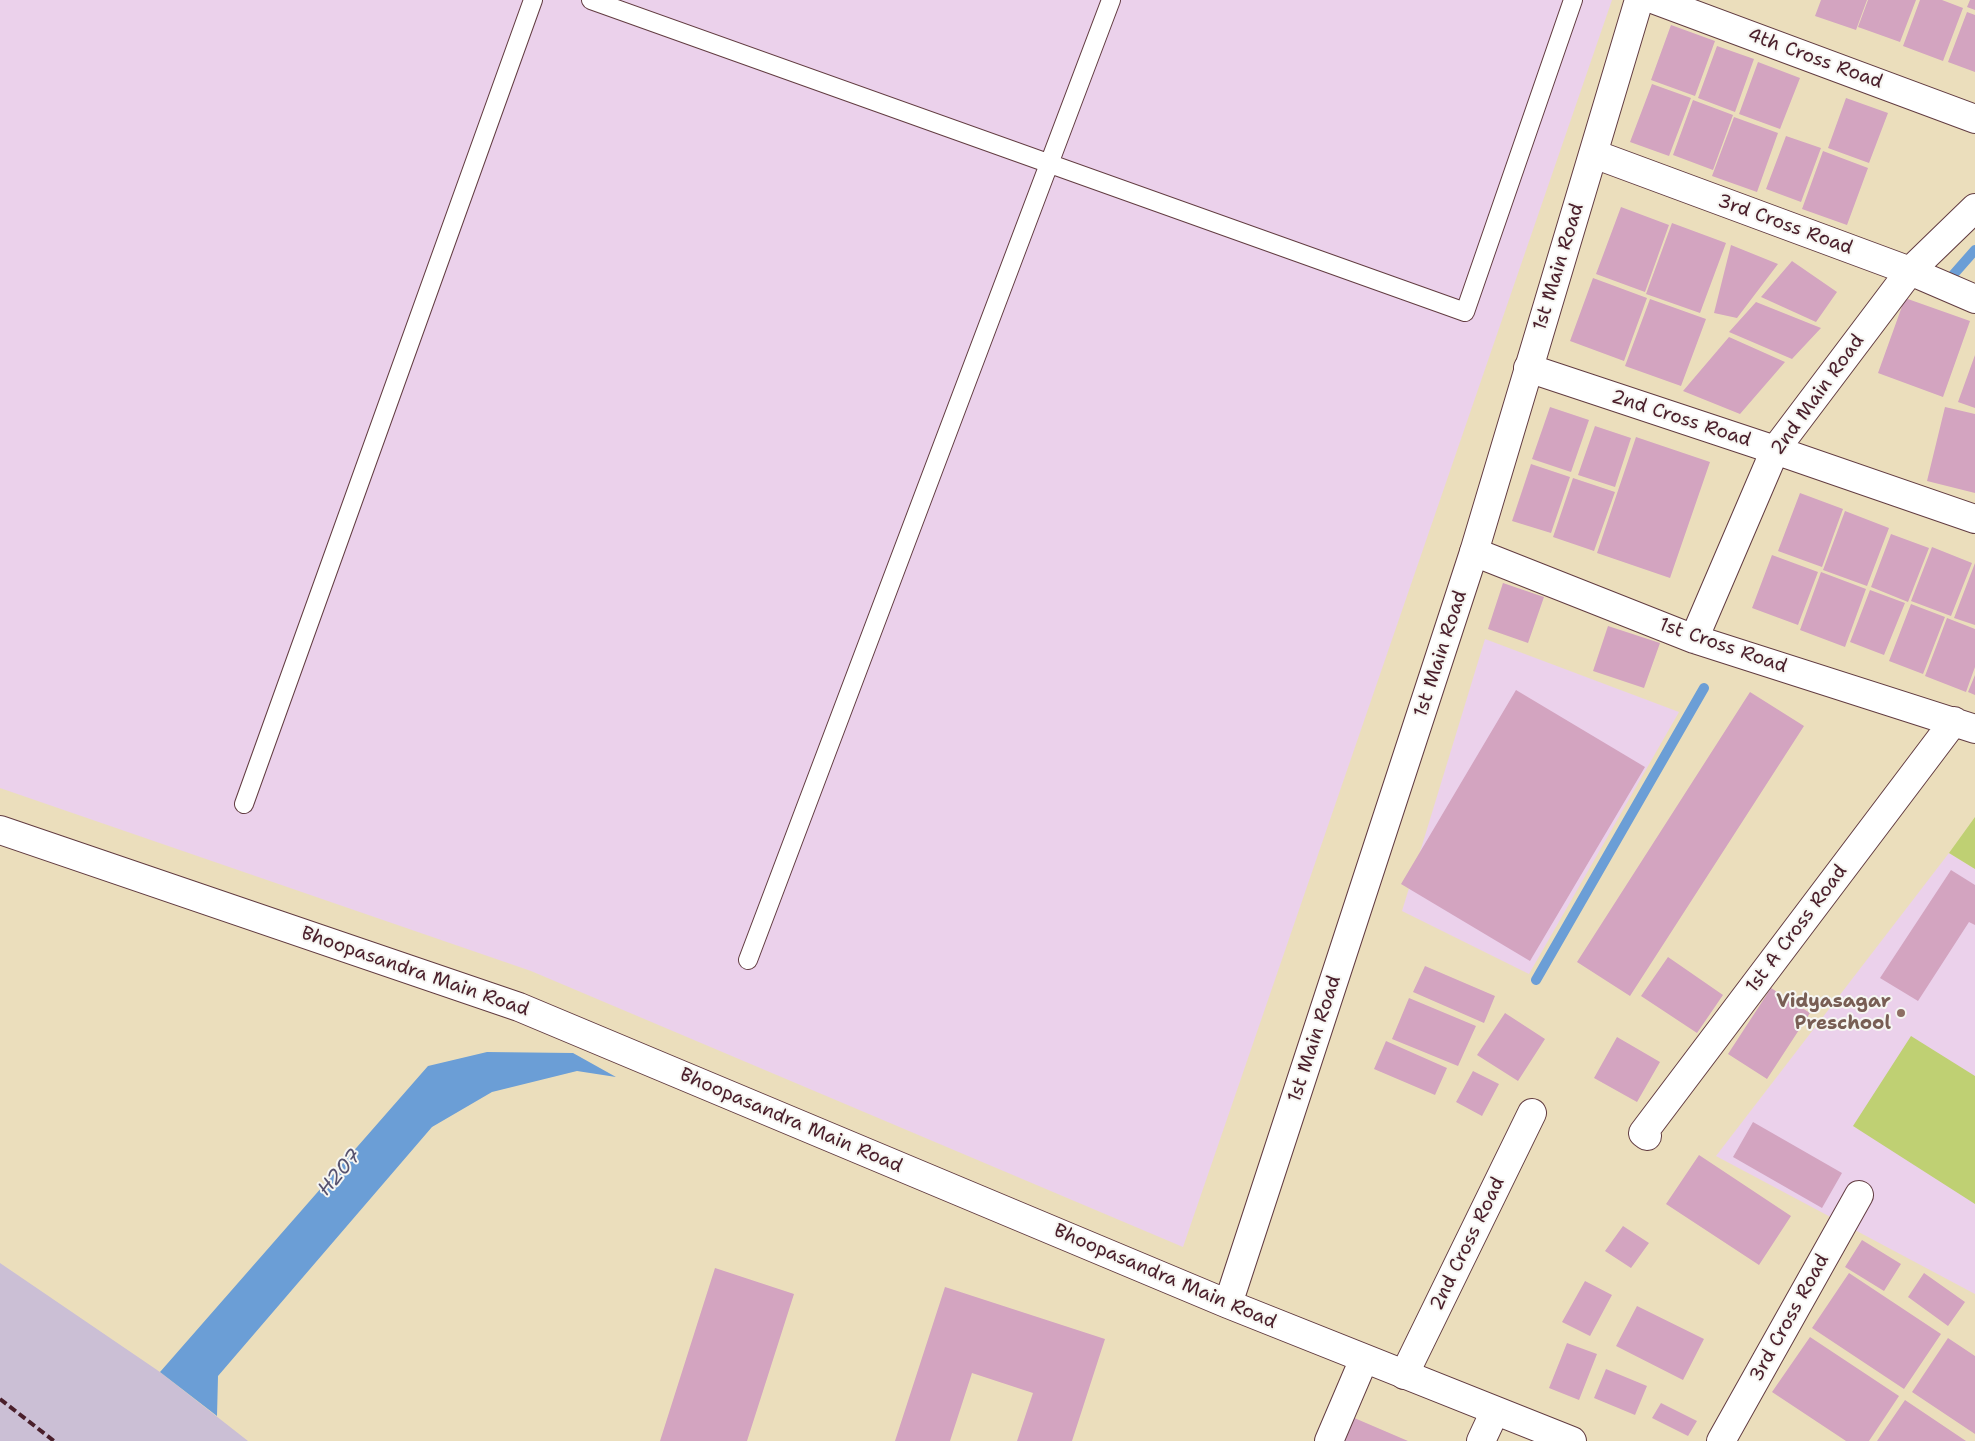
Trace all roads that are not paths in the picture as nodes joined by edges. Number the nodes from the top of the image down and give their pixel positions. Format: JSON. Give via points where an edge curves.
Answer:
{"nodes":[{"id":1,"x":533,"y":0,"type":"edge"},
{"id":2,"x":591,"y":0,"type":"edge"},
{"id":3,"x":1110,"y":0,"type":"edge"},
{"id":4,"x":1572,"y":0,"type":"edge"},
{"id":5,"x":1639,"y":0,"type":"edge"},
{"id":6,"x":1655,"y":0,"type":"edge"},
{"id":7,"x":1975,"y":119,"type":"edge"},
{"id":8,"x":1594,"y":154,"type":"junction"},
{"id":9,"x":1049,"y":163,"type":"junction"},
{"id":10,"x":1975,"y":208,"type":"edge"},
{"id":11,"x":1910,"y":271,"type":"junction"},
{"id":12,"x":1975,"y":299,"type":"edge"},
{"id":13,"x":1528,"y":368,"type":"junction"},
{"id":14,"x":1775,"y":450,"type":"junction"},
{"id":15,"x":1975,"y":519,"type":"edge"},
{"id":16,"x":1474,"y":552,"type":"junction"},
{"id":17,"x":1694,"y":638,"type":"junction"},
{"id":18,"x":1965,"y":725,"type":"edge"},
{"id":19,"x":244,"y":804,"type":"dead end"},
{"id":20,"x":0,"y":830,"type":"edge"},
{"id":21,"x":748,"y":960,"type":"dead end"},
{"id":22,"x":1532,"y":1113,"type":"dead end"},
{"id":23,"x":1647,"y":1136,"type":"dead end"},
{"id":24,"x":1858,"y":1195,"type":"dead end"},
{"id":25,"x":1228,"y":1304,"type":"junction"},
{"id":26,"x":1364,"y":1360,"type":"junction"},
{"id":27,"x":1404,"y":1375,"type":"junction"},
{"id":28,"x":1495,"y":1411,"type":"junction"},
{"id":29,"x":1329,"y":1441,"type":"edge"},
{"id":30,"x":1480,"y":1441,"type":"edge"},
{"id":31,"x":1572,"y":1441,"type":"edge"},
{"id":32,"x":1721,"y":1441,"type":"edge"}],
"edges":[{"from":1,"to":19,"type":"lane"},
{"from":2,"to":9,"type":"lane"},
{"from":3,"to":9,"type":"lane"},
{"from":4,"to":9,"type":"lane","via":[[1465,312]]},
{"from":5,"to":8,"type":"street","name":"1st Main Road"},
{"from":6,"to":7,"type":"street","name":"4th Cross Road"},
{"from":8,"to":11,"type":"street","name":"3rd Cross Road"},
{"from":8,"to":13,"type":"street","name":"1st Main Road"},
{"from":9,"to":21,"type":"lane"},
{"from":10,"to":11,"type":"street","name":"2nd Main Road"},
{"from":11,"to":12,"type":"street","name":"3rd Cross Road"},
{"from":11,"to":14,"type":"street","name":"2nd Main Road"},
{"from":13,"to":14,"type":"street","name":"2nd Cross Road"},
{"from":13,"to":16,"type":"street","name":"1st Main Road"},
{"from":14,"to":15,"type":"street","name":"2nd Cross Road"},
{"from":14,"to":17,"type":"street","name":"2nd Main Road"},
{"from":16,"to":17,"type":"street","name":"1st Cross Road"},
{"from":16,"to":25,"type":"street","name":"1st Main Road"},
{"from":17,"to":18,"type":"street","name":"1st Cross Road"},
{"from":18,"to":23,"type":"street","name":"1st A Cross Road","via":[[1643,1133]]},
{"from":20,"to":25,"type":"street","name":"Bhoopasandra Main Road","via":[[519,1007]]},
{"from":22,"to":27,"type":"street","name":"2nd Cross Road"},
{"from":24,"to":32,"type":"street","name":"3rd Cross Road"},
{"from":25,"to":26,"type":"street","name":"Bhoopasandra Main Road"},
{"from":26,"to":27,"type":"street","name":"Bhoopasandra Main Road"},
{"from":26,"to":29,"type":"street"},
{"from":27,"to":28,"type":"street","name":"Bhoopasandra Main Road"},
{"from":28,"to":30,"type":"street"},
{"from":28,"to":31,"type":"street","name":"Bhoopasandra Main Road"}]}
